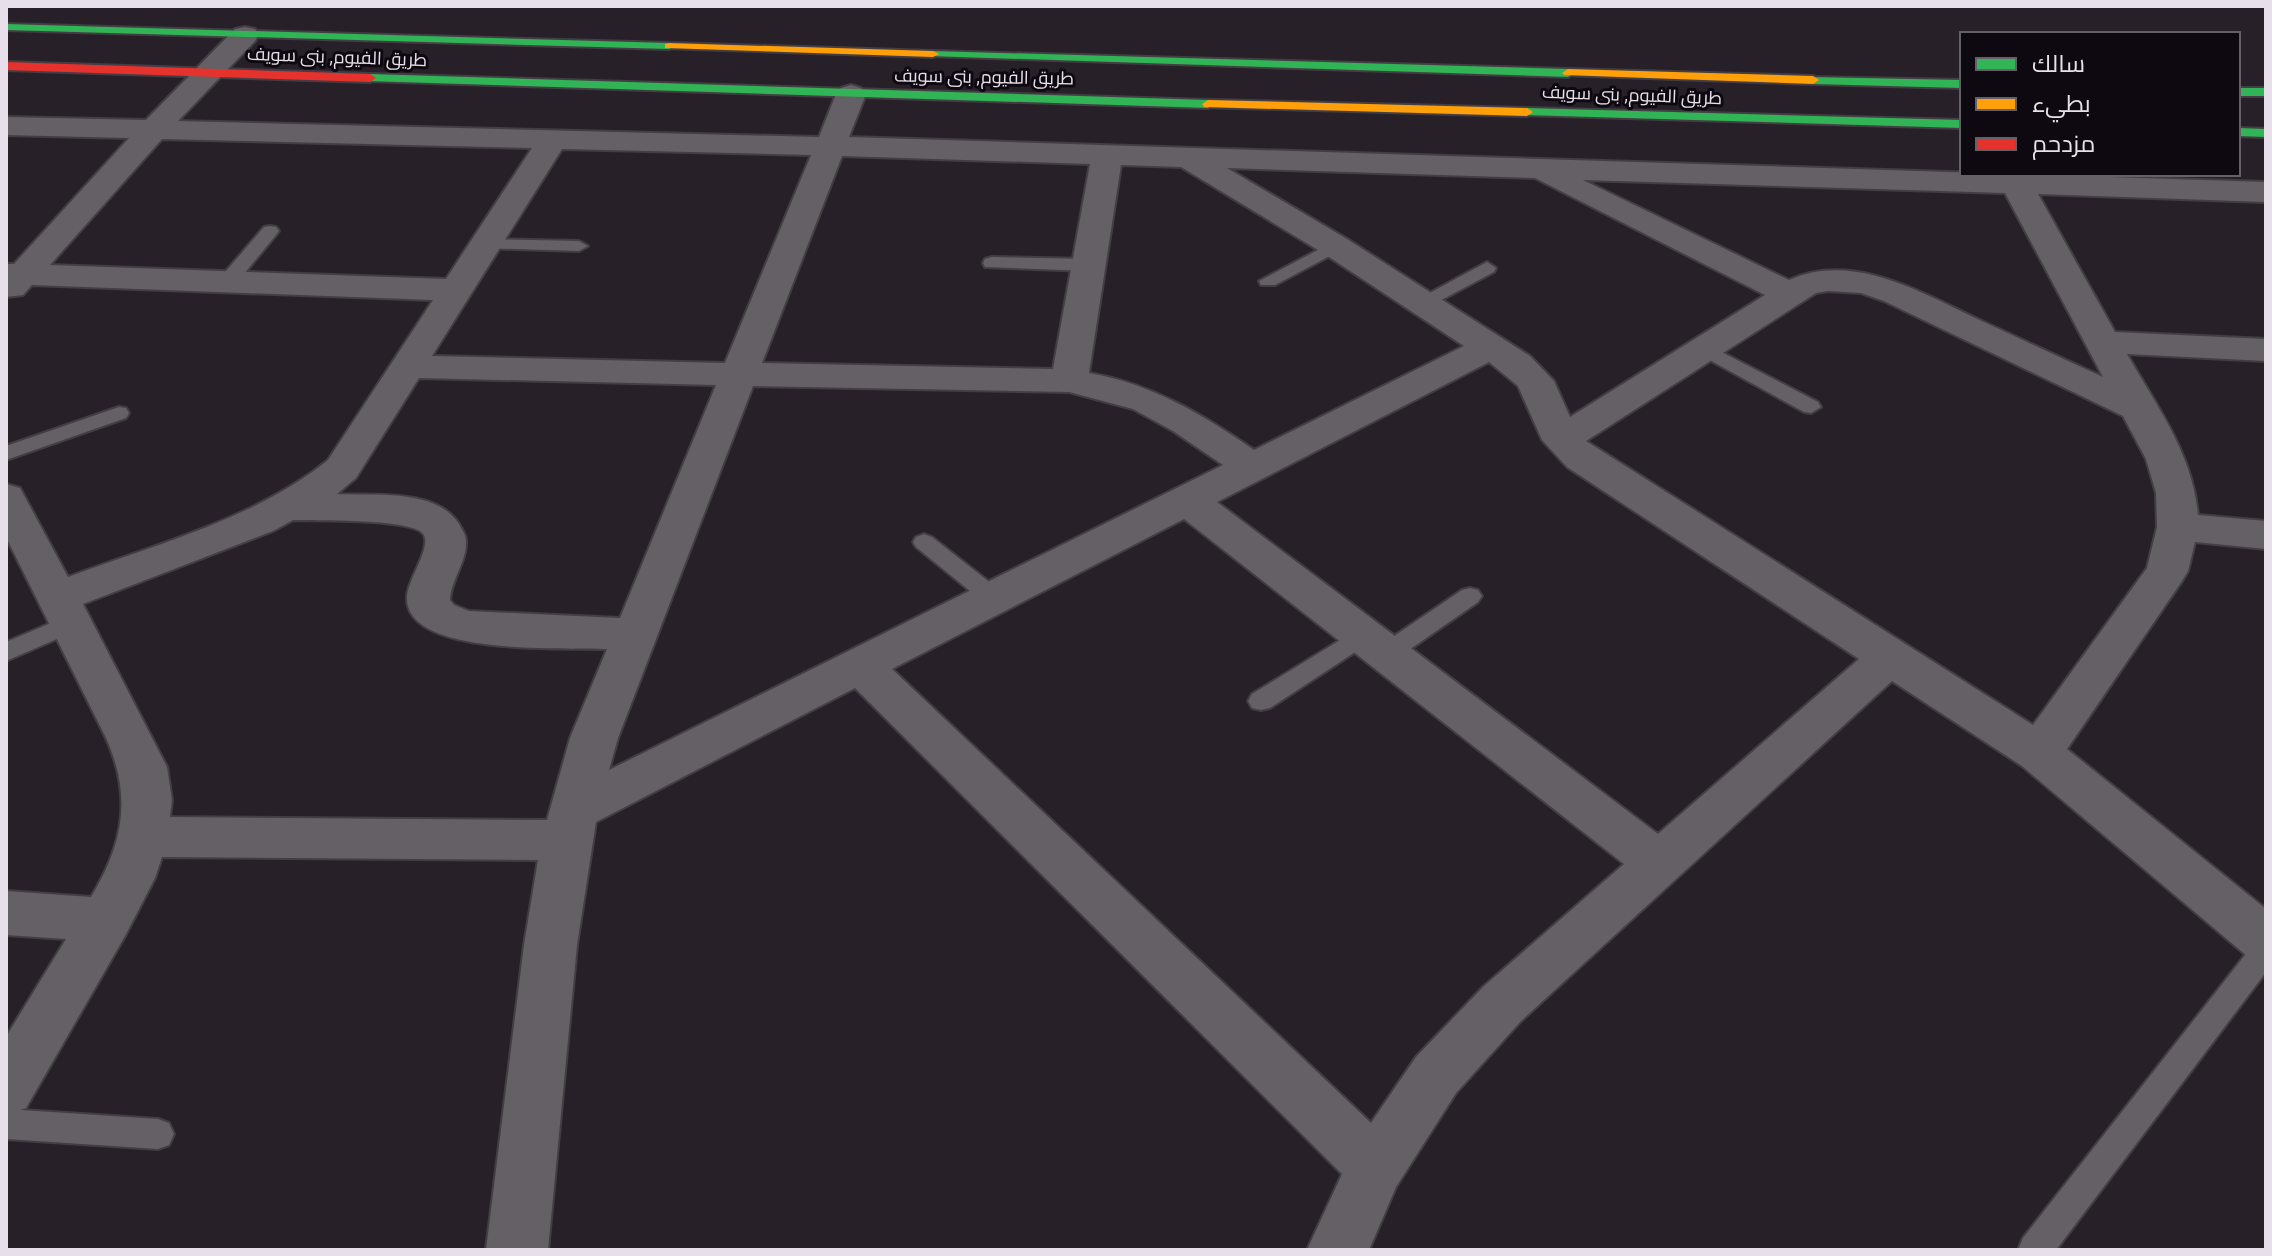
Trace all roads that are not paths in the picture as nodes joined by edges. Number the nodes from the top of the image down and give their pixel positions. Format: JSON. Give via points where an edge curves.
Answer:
{"nodes":[{"id":1,"x":6,"y":27,"type":"edge"},
{"id":2,"x":245,"y":35,"type":"junction"},
{"id":3,"x":6,"y":66,"type":"edge"},
{"id":4,"x":208,"y":73,"type":"junction"},
{"id":5,"x":916,"y":75,"type":"junction"},
{"id":6,"x":1900,"y":82,"type":"junction"},
{"id":7,"x":1960,"y":84,"type":"edge"},
{"id":8,"x":2240,"y":92,"type":"edge"},
{"id":9,"x":2266,"y":92,"type":"edge"},
{"id":10,"x":851,"y":94,"type":"junction"},
{"id":11,"x":1920,"y":123,"type":"junction"},
{"id":12,"x":1960,"y":124,"type":"edge"},
{"id":13,"x":6,"y":126,"type":"edge"},
{"id":14,"x":153,"y":130,"type":"junction"},
{"id":15,"x":2240,"y":132,"type":"edge"},
{"id":16,"x":2266,"y":133,"type":"edge"},
{"id":17,"x":553,"y":139,"type":"junction"},
{"id":18,"x":830,"y":146,"type":"junction"},
{"id":19,"x":1107,"y":155,"type":"junction"},
{"id":20,"x":1188,"y":158,"type":"junction"},
{"id":21,"x":1537,"y":169,"type":"junction"},
{"id":22,"x":2013,"y":179,"type":"edge"},
{"id":23,"x":2266,"y":192,"type":"edge"},
{"id":24,"x":270,"y":231,"type":"dead end"},
{"id":25,"x":487,"y":244,"type":"junction"},
{"id":26,"x":579,"y":246,"type":"dead end"},
{"id":27,"x":1335,"y":246,"type":"junction"},
{"id":28,"x":992,"y":263,"type":"dead end"},
{"id":29,"x":1088,"y":265,"type":"junction"},
{"id":30,"x":1487,"y":268,"type":"dead end"},
{"id":31,"x":12,"y":281,"type":"edge"},
{"id":32,"x":1268,"y":281,"type":"dead end"},
{"id":33,"x":227,"y":282,"type":"junction"},
{"id":34,"x":457,"y":290,"type":"junction"},
{"id":35,"x":1791,"y":294,"type":"junction"},
{"id":36,"x":1423,"y":302,"type":"junction"},
{"id":37,"x":2104,"y":342,"type":"junction"},
{"id":38,"x":1492,"y":346,"type":"junction"},
{"id":39,"x":1704,"y":349,"type":"junction"},
{"id":40,"x":2266,"y":350,"type":"edge"},
{"id":41,"x":408,"y":367,"type":"junction"},
{"id":42,"x":738,"y":374,"type":"junction"},
{"id":43,"x":1069,"y":381,"type":"junction"},
{"id":44,"x":1811,"y":407,"type":"dead end"},
{"id":45,"x":2142,"y":410,"type":"junction"},
{"id":46,"x":119,"y":413,"type":"dead end"},
{"id":47,"x":1561,"y":440,"type":"junction"},
{"id":48,"x":6,"y":453,"type":"edge"},
{"id":49,"x":1252,"y":467,"type":"junction"},
{"id":50,"x":6,"y":497,"type":"edge"},
{"id":51,"x":1187,"y":500,"type":"junction"},
{"id":52,"x":290,"y":506,"type":"junction"},
{"id":53,"x":2178,"y":527,"type":"junction"},
{"id":54,"x":2266,"y":535,"type":"edge"},
{"id":55,"x":924,"y":542,"type":"dead end"},
{"id":56,"x":1470,"y":596,"type":"dead end"},
{"id":57,"x":994,"y":598,"type":"junction"},
{"id":58,"x":65,"y":610,"type":"junction"},
{"id":59,"x":633,"y":634,"type":"junction"},
{"id":60,"x":1375,"y":644,"type":"junction"},
{"id":61,"x":6,"y":652,"type":"edge"},
{"id":62,"x":1891,"y":656,"type":"junction"},
{"id":63,"x":860,"y":666,"type":"junction"},
{"id":64,"x":1261,"y":701,"type":"dead end"},
{"id":65,"x":2039,"y":753,"type":"junction"},
{"id":66,"x":571,"y":825,"type":"junction"},
{"id":67,"x":143,"y":837,"type":"junction"},
{"id":68,"x":1660,"y":863,"type":"junction"},
{"id":69,"x":6,"y":913,"type":"edge"},
{"id":70,"x":107,"y":920,"type":"junction"},
{"id":71,"x":2266,"y":940,"type":"edge"},
{"id":72,"x":2266,"y":950,"type":"edge"},
{"id":73,"x":6,"y":1089,"type":"edge"},
{"id":74,"x":6,"y":1124,"type":"edge"},
{"id":75,"x":158,"y":1134,"type":"dead end"},
{"id":76,"x":1375,"y":1167,"type":"junction"},
{"id":77,"x":517,"y":1250,"type":"edge"},
{"id":78,"x":1338,"y":1250,"type":"edge"},
{"id":79,"x":2035,"y":1250,"type":"edge"}],
"edges":[{"from":1,"to":2,"type":"highway","name":"طريق الفيوم, بنى سويف"},
{"from":2,"to":4,"type":"street"},
{"from":2,"to":5,"type":"highway","name":"طريق الفيوم, بنى سويف"},
{"from":3,"to":4,"type":"highway","name":"طريق الفيوم, بنى سويف"},
{"from":4,"to":10,"type":"highway","name":"طريق الفيوم, بنى سويف"},
{"from":4,"to":14,"type":"street"},
{"from":5,"to":6,"type":"highway","name":"طريق الفيوم, بنى سويف"},
{"from":5,"to":10,"type":"highway","name":"طريق الفيوم, بنى سويف"},
{"from":5,"to":11,"type":"highway","name":"طريق الفيوم, بنى سويف"},
{"from":6,"to":7,"type":"highway","name":"طريق الفيوم, بنى سويف"},
{"from":6,"to":11,"type":"highway","via":[[1929,103],[1929,114]]},
{"from":8,"to":9,"type":"highway"},
{"from":10,"to":18,"type":"street"},
{"from":11,"to":12,"type":"highway","name":"طريق الفيوم, بنى سويف"},
{"from":13,"to":14,"type":"street"},
{"from":14,"to":17,"type":"street"},
{"from":14,"to":31,"type":"street"},
{"from":15,"to":16,"type":"highway"},
{"from":17,"to":18,"type":"street"},
{"from":17,"to":25,"type":"street"},
{"from":18,"to":19,"type":"street"},
{"from":18,"to":42,"type":"street"},
{"from":19,"to":20,"type":"street"},
{"from":19,"to":29,"type":"street"},
{"from":20,"to":21,"type":"street"},
{"from":20,"to":27,"type":"street"},
{"from":21,"to":22,"type":"street"},
{"from":21,"to":35,"type":"street"},
{"from":22,"to":23,"type":"street"},
{"from":22,"to":37,"type":"street"},
{"from":24,"to":33,"type":"lane"},
{"from":25,"to":26,"type":"lane"},
{"from":25,"to":34,"type":"street"},
{"from":27,"to":32,"type":"lane"},
{"from":27,"to":36,"type":"street"},
{"from":28,"to":29,"type":"lane"},
{"from":29,"to":43,"type":"street"},
{"from":30,"to":36,"type":"lane"},
{"from":31,"to":33,"type":"street"},
{"from":33,"to":34,"type":"street"},
{"from":34,"to":41,"type":"street"},
{"from":35,"to":39,"type":"street"},
{"from":35,"to":45,"type":"street","via":[[1824,280],[1873,285]]},
{"from":36,"to":38,"type":"street"},
{"from":37,"to":40,"type":"street"},
{"from":37,"to":45,"type":"street"},
{"from":38,"to":47,"type":"street","via":[[1535,381]]},
{"from":38,"to":49,"type":"street"},
{"from":39,"to":44,"type":"lane"},
{"from":39,"to":47,"type":"street"},
{"from":41,"to":42,"type":"street"},
{"from":41,"to":52,"type":"street","via":[[342,469]]},
{"from":42,"to":43,"type":"street"},
{"from":42,"to":59,"type":"street"},
{"from":43,"to":49,"type":"street","via":[[1145,398]]},
{"from":45,"to":53,"type":"street","via":[[2166,459]]},
{"from":46,"to":48,"type":"lane"},
{"from":47,"to":62,"type":"street","via":[[1581,458]]},
{"from":49,"to":51,"type":"street"},
{"from":50,"to":58,"type":"street"},
{"from":51,"to":57,"type":"street"},
{"from":51,"to":60,"type":"street"},
{"from":52,"to":58,"type":"street"},
{"from":52,"to":59,"type":"street","via":[[412,511],[441,524],[446,550],[427,589],[427,602],[447,623]]},
{"from":53,"to":54,"type":"street"},
{"from":53,"to":65,"type":"street","via":[[2167,571]]},
{"from":55,"to":57,"type":"lane"},
{"from":56,"to":60,"type":"lane"},
{"from":57,"to":63,"type":"street"},
{"from":58,"to":61,"type":"lane"},
{"from":58,"to":67,"type":"street","via":[[143,767],[148,800]]},
{"from":59,"to":66,"type":"street","via":[[594,738]]},
{"from":60,"to":64,"type":"lane"},
{"from":60,"to":68,"type":"street"},
{"from":62,"to":65,"type":"street"},
{"from":62,"to":68,"type":"street"},
{"from":63,"to":66,"type":"street"},
{"from":63,"to":76,"type":"street"},
{"from":65,"to":71,"type":"street"},
{"from":66,"to":67,"type":"street"},
{"from":66,"to":77,"type":"street","via":[[548,968]]},
{"from":67,"to":70,"type":"street","via":[[130,878]]},
{"from":68,"to":76,"type":"street","via":[[1483,1024],[1436,1075]]},
{"from":69,"to":70,"type":"street"},
{"from":70,"to":73,"type":"street"},
{"from":72,"to":79,"type":"lane"},
{"from":74,"to":75,"type":"lane"},
{"from":76,"to":78,"type":"street"}]}
